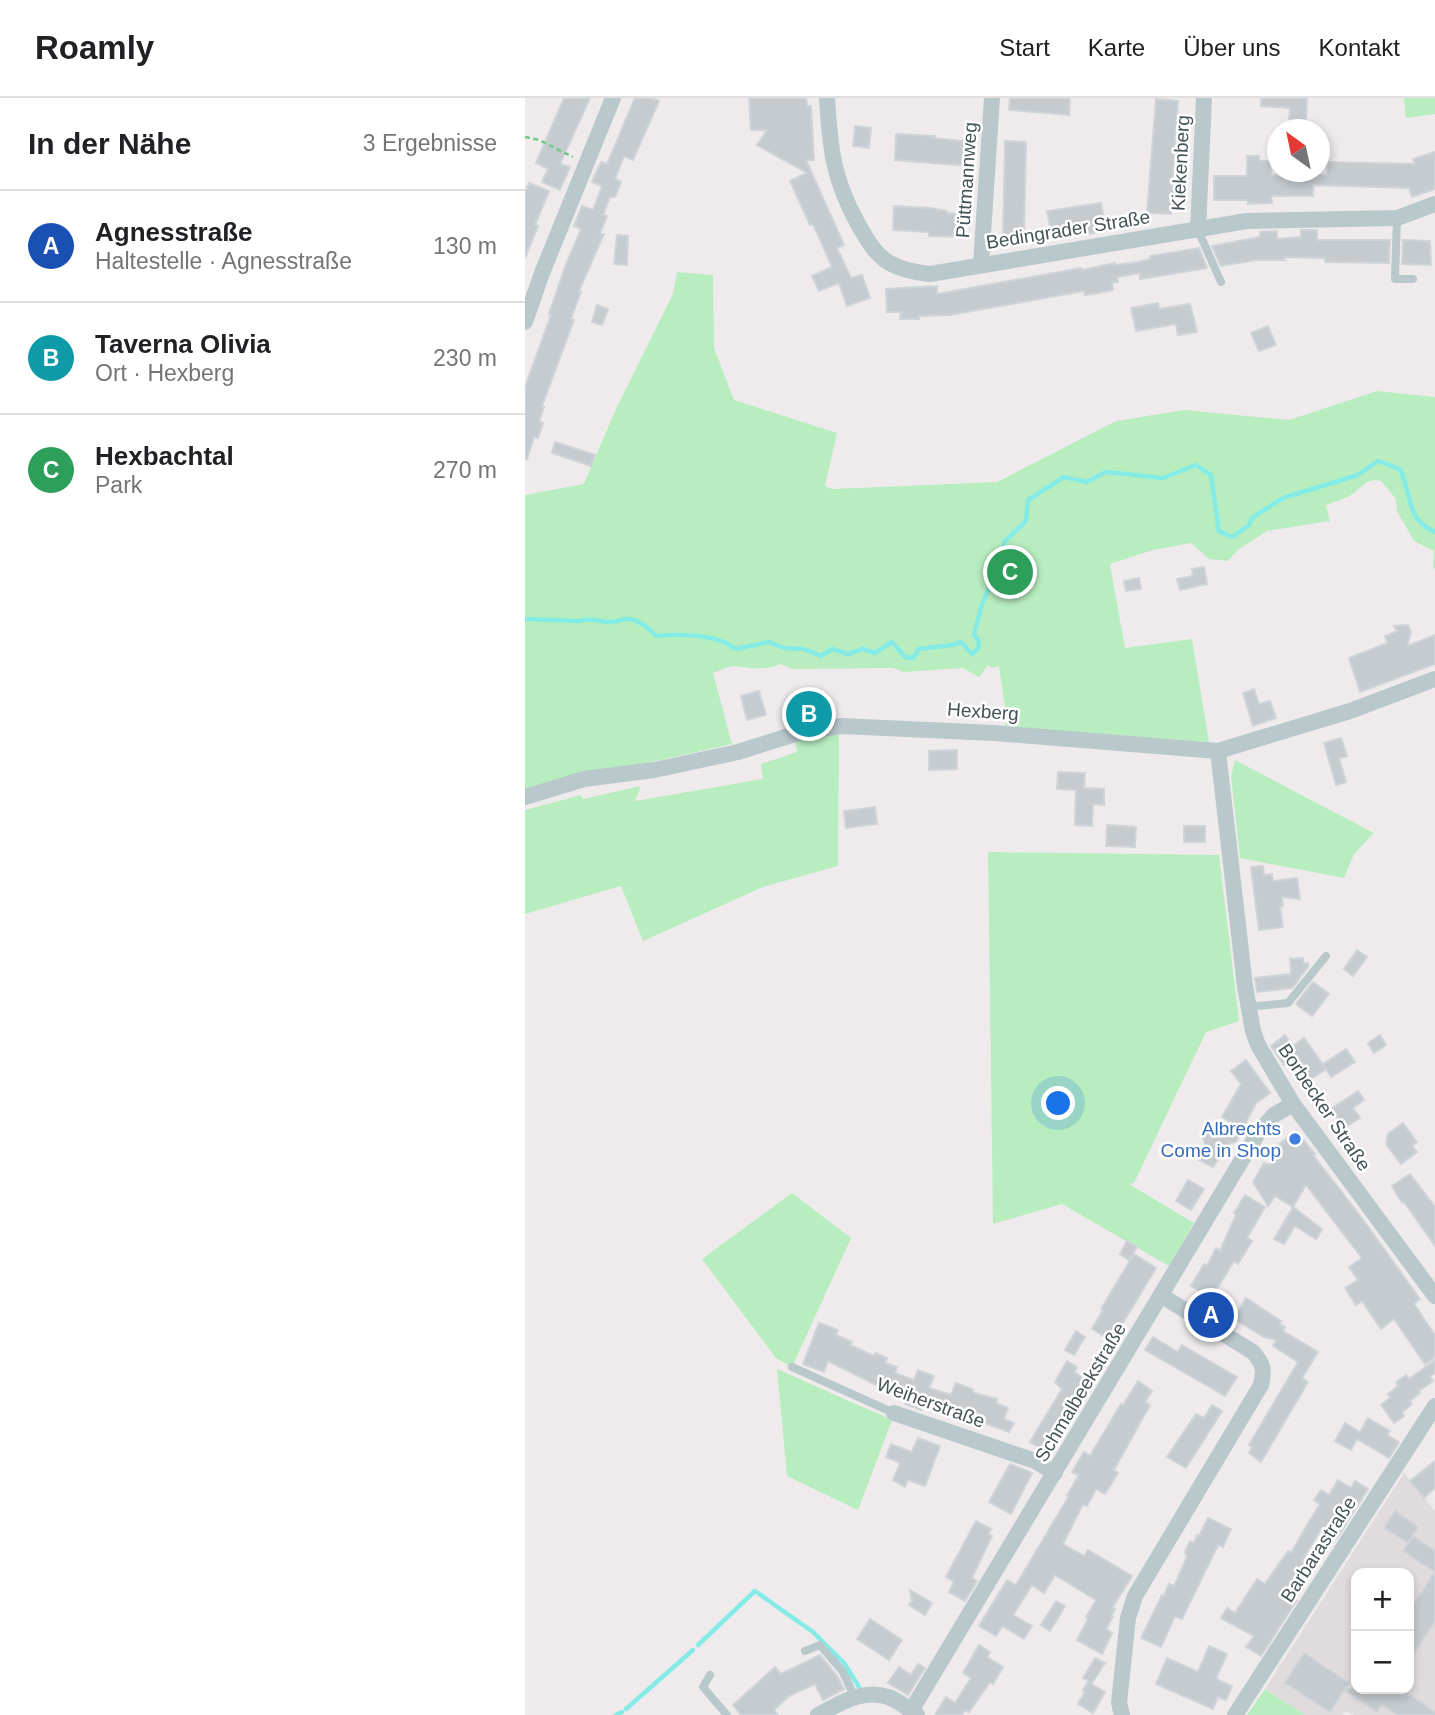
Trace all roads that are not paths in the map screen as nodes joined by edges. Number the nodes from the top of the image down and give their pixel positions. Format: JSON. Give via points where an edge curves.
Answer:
{"nodes":[{"id":1,"x":613,"y":98,"type":"edge"},
{"id":2,"x":827,"y":98,"type":"edge"},
{"id":3,"x":992,"y":98,"type":"edge"},
{"id":4,"x":1204,"y":98,"type":"edge"},
{"id":5,"x":1435,"y":204,"type":"edge"},
{"id":6,"x":1397,"y":218,"type":"junction"},
{"id":7,"x":1198,"y":230,"type":"junction"},
{"id":8,"x":981,"y":264,"type":"junction"},
{"id":9,"x":1413,"y":279,"type":"dead end"},
{"id":10,"x":1221,"y":282,"type":"dead end"},
{"id":11,"x":525,"y":322,"type":"edge"},
{"id":12,"x":1435,"y":679,"type":"edge"},
{"id":13,"x":1218,"y":751,"type":"junction"},
{"id":14,"x":525,"y":797,"type":"edge"},
{"id":15,"x":1326,"y":956,"type":"dead end"},
{"id":16,"x":1248,"y":1007,"type":"junction"},
{"id":17,"x":1293,"y":1104,"type":"junction"},
{"id":18,"x":1163,"y":1296,"type":"junction"},
{"id":19,"x":1435,"y":1296,"type":"edge"},
{"id":20,"x":792,"y":1367,"type":"dead end"},
{"id":21,"x":1435,"y":1406,"type":"edge"},
{"id":22,"x":894,"y":1413,"type":"joint"},
{"id":23,"x":1055,"y":1473,"type":"junction"},
{"id":24,"x":805,"y":1651,"type":"dead end"},
{"id":25,"x":710,"y":1675,"type":"dead end"},
{"id":26,"x":855,"y":1698,"type":"junction"},
{"id":27,"x":914,"y":1713,"type":"edge"},
{"id":28,"x":727,"y":1715,"type":"edge"},
{"id":29,"x":818,"y":1715,"type":"edge"},
{"id":30,"x":1122,"y":1715,"type":"edge"},
{"id":31,"x":1235,"y":1715,"type":"edge"}],
"edges":[{"from":1,"to":11,"type":"street"},
{"from":2,"to":8,"type":"street","name":"Bedingrader Straße","via":[[834,169],[870,246],[906,271],[930,274]]},
{"from":3,"to":8,"type":"street","name":"Püttmannweg"},
{"from":4,"to":7,"type":"street","name":"Kiekenberg"},
{"from":5,"to":6,"type":"street","name":"Bedingrader Straße"},
{"from":6,"to":7,"type":"street","name":"Bedingrader Straße","via":[[1247,221]]},
{"from":6,"to":9,"type":"lane","via":[[1395,279]]},
{"from":7,"to":8,"type":"street","name":"Bedingrader Straße"},
{"from":7,"to":10,"type":"lane"},
{"from":12,"to":13,"type":"street","name":"Hexberg","via":[[1350,711]]},
{"from":13,"to":14,"type":"street","name":"Hexberg","via":[[841,726],[654,770],[584,779]]},
{"from":13,"to":16,"type":"street","name":"Borbecker Straße"},
{"from":15,"to":16,"type":"lane","via":[[1288,1003]]},
{"from":16,"to":17,"type":"street","name":"Borbecker Straße","via":[[1258,1045]]},
{"from":17,"to":18,"type":"street","name":"Schmalbeekstraße","via":[[1274,1115],[1258,1133]]},
{"from":17,"to":19,"type":"street","name":"Borbecker Straße"},
{"from":18,"to":23,"type":"street","name":"Schmalbeekstraße"},
{"from":18,"to":30,"type":"street","via":[[1253,1352],[1265,1372],[1135,1596],[1128,1618],[1119,1703]]},
{"from":20,"to":22,"type":"lane","name":"Weiherstraße"},
{"from":21,"to":31,"type":"street","name":"Barbarastraße"},
{"from":22,"to":23,"type":"street","name":"Weiherstraße","via":[[1035,1461]]},
{"from":23,"to":27,"type":"street","name":"Schmalbeekstraße"},
{"from":24,"to":26,"type":"lane","via":[[820,1645],[843,1672]]},
{"from":25,"to":28,"type":"lane","via":[[703,1687]]},
{"from":26,"to":27,"type":"street","via":[[868,1693],[888,1697]]},
{"from":26,"to":29,"type":"street"}]}
